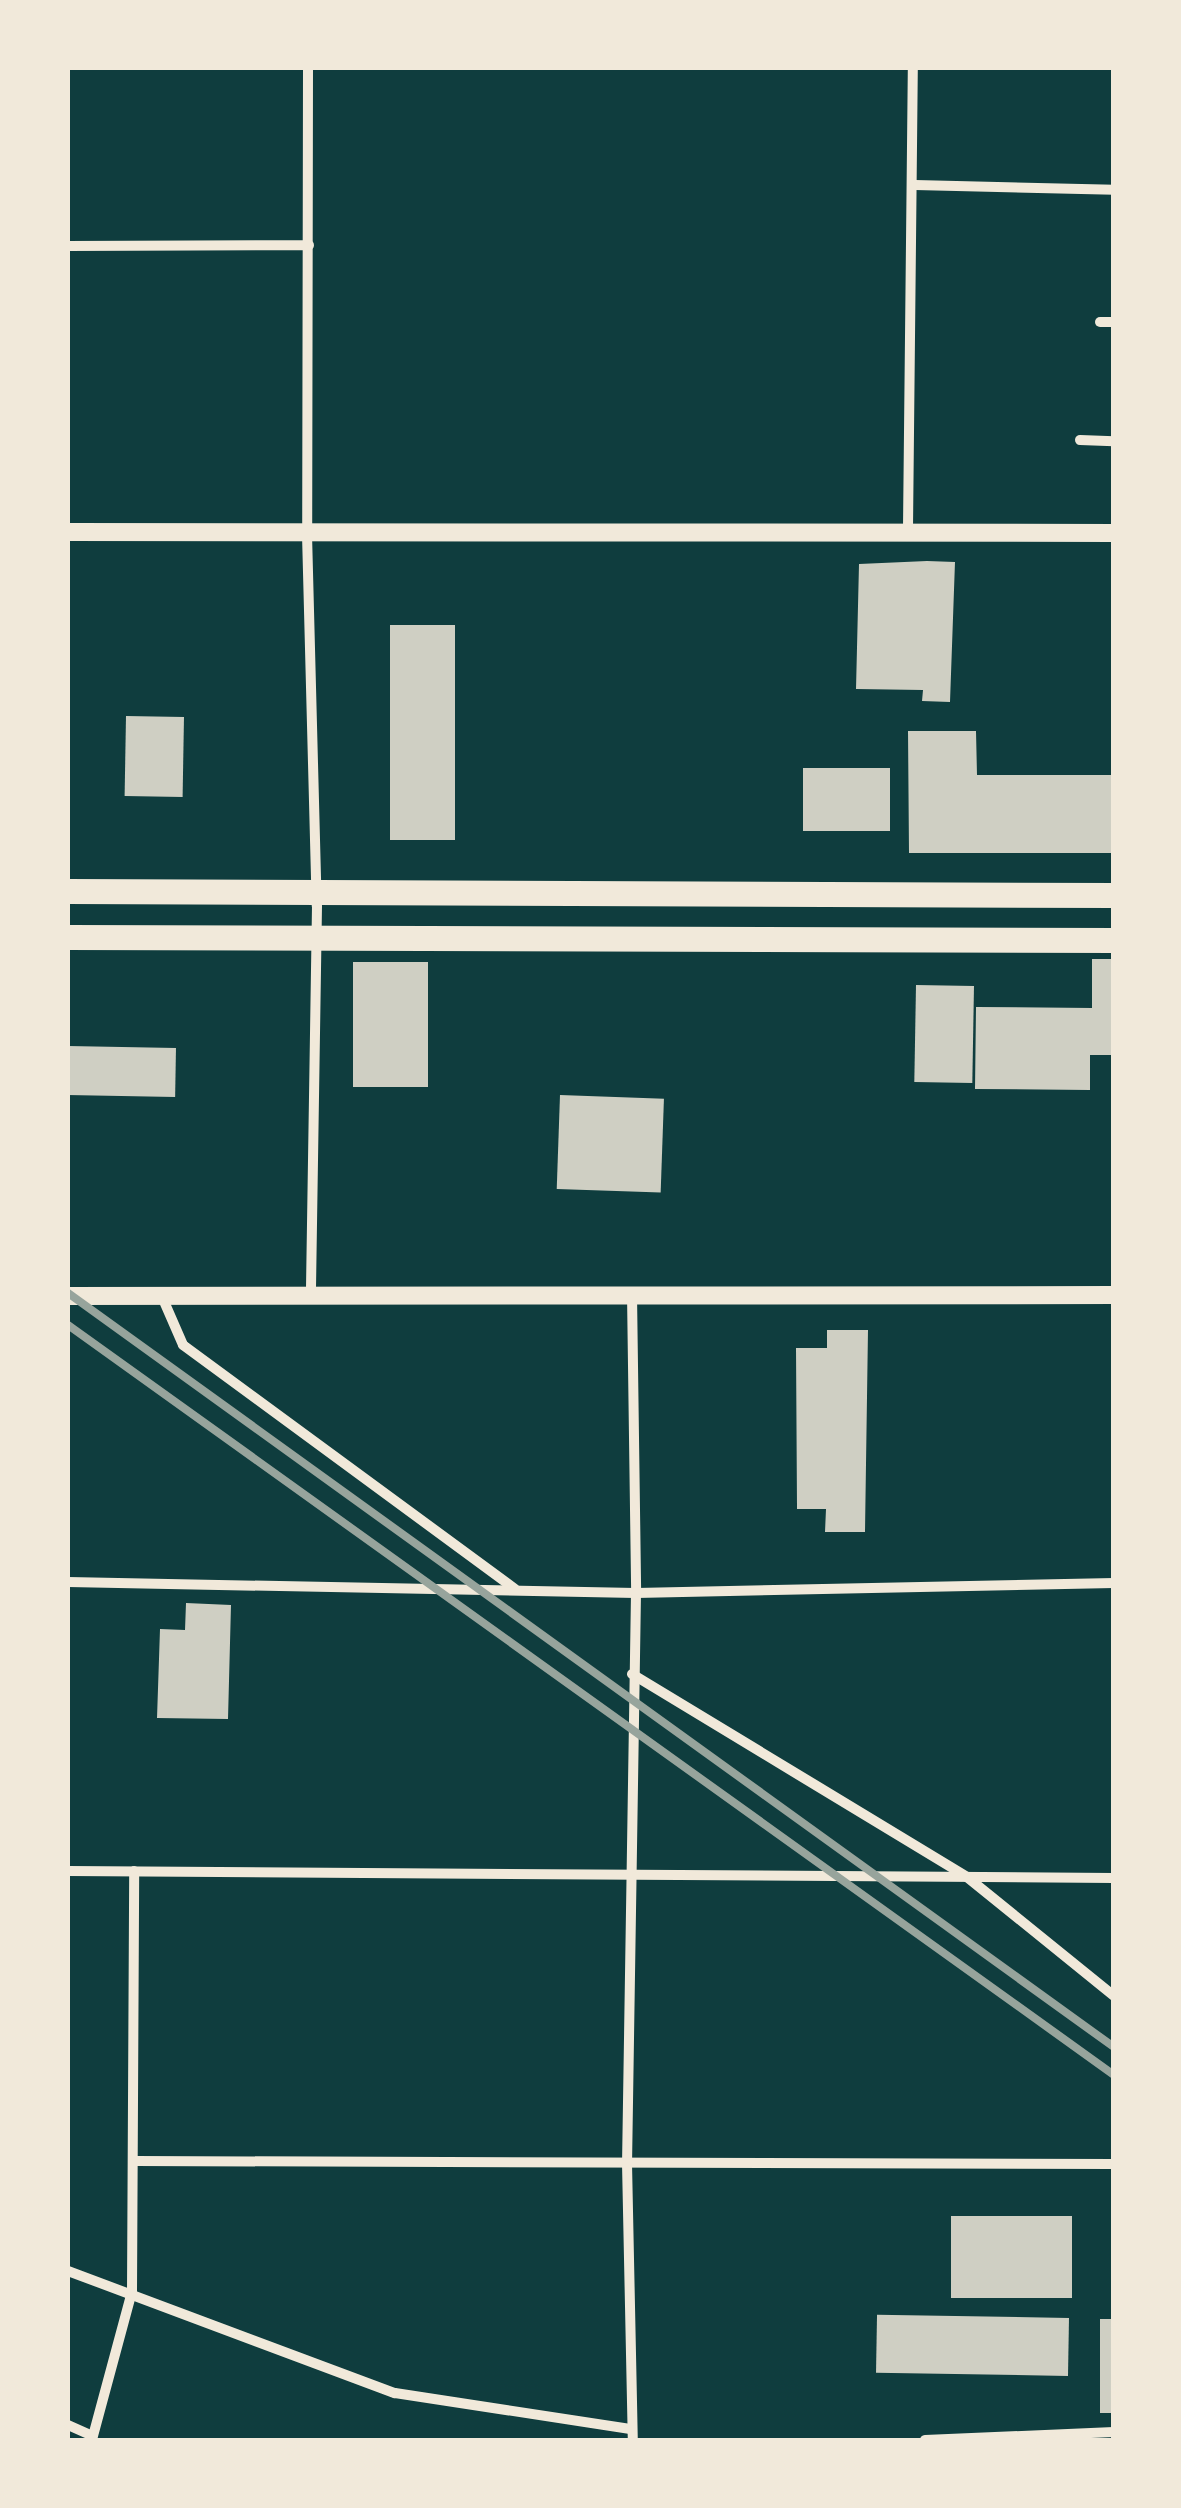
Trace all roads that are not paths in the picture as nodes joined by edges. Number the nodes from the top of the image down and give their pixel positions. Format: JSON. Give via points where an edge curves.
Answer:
{"nodes":[{"id":1,"x":308,"y":68,"type":"edge"},
{"id":2,"x":913,"y":68,"type":"edge"},
{"id":3,"x":914,"y":185,"type":"junction"},
{"id":4,"x":1114,"y":190,"type":"edge"},
{"id":5,"x":309,"y":245,"type":"junction"},
{"id":6,"x":68,"y":246,"type":"edge"},
{"id":7,"x":1100,"y":322,"type":"dead end"},
{"id":8,"x":1114,"y":322,"type":"edge"},
{"id":9,"x":1080,"y":440,"type":"dead end"},
{"id":10,"x":1114,"y":441,"type":"edge"},
{"id":11,"x":908,"y":528,"type":"junction"},
{"id":12,"x":68,"y":532,"type":"edge"},
{"id":13,"x":307,"y":534,"type":"junction"},
{"id":14,"x":1114,"y":534,"type":"edge"},
{"id":15,"x":68,"y":891,"type":"edge"},
{"id":16,"x":317,"y":895,"type":"junction"},
{"id":17,"x":1114,"y":895,"type":"edge"},
{"id":18,"x":68,"y":937,"type":"edge"},
{"id":19,"x":315,"y":939,"type":"junction"},
{"id":20,"x":1114,"y":940,"type":"edge"},
{"id":21,"x":632,"y":1293,"type":"junction"},
{"id":22,"x":1114,"y":1295,"type":"edge"},
{"id":23,"x":68,"y":1296,"type":"edge"},
{"id":24,"x":311,"y":1296,"type":"junction"},
{"id":25,"x":163,"y":1299,"type":"junction"},
{"id":26,"x":68,"y":1582,"type":"edge"},
{"id":27,"x":1114,"y":1583,"type":"edge"},
{"id":28,"x":516,"y":1590,"type":"junction"},
{"id":29,"x":636,"y":1593,"type":"junction"},
{"id":30,"x":632,"y":1674,"type":"junction"},
{"id":31,"x":68,"y":1870,"type":"edge"},
{"id":32,"x":134,"y":1871,"type":"junction"},
{"id":33,"x":633,"y":1871,"type":"junction"},
{"id":34,"x":967,"y":1877,"type":"junction"},
{"id":35,"x":1114,"y":1878,"type":"edge"},
{"id":36,"x":1114,"y":1996,"type":"edge"},
{"id":37,"x":136,"y":2160,"type":"junction"},
{"id":38,"x":627,"y":2163,"type":"junction"},
{"id":39,"x":1114,"y":2164,"type":"edge"},
{"id":40,"x":68,"y":2271,"type":"edge"},
{"id":41,"x":132,"y":2291,"type":"junction"},
{"id":42,"x":68,"y":2426,"type":"edge"},
{"id":43,"x":1114,"y":2432,"type":"edge"},
{"id":44,"x":631,"y":2435,"type":"edge"},
{"id":45,"x":925,"y":2440,"type":"edge"}],
"edges":[{"from":1,"to":5,"type":"street"},
{"from":2,"to":3,"type":"street"},
{"from":3,"to":4,"type":"street"},
{"from":3,"to":11,"type":"street"},
{"from":5,"to":6,"type":"street"},
{"from":5,"to":13,"type":"street"},
{"from":7,"to":8,"type":"street"},
{"from":9,"to":10,"type":"street"},
{"from":11,"to":13,"type":"street"},
{"from":11,"to":14,"type":"street"},
{"from":12,"to":13,"type":"street"},
{"from":13,"to":16,"type":"street"},
{"from":15,"to":16,"type":"main road"},
{"from":16,"to":17,"type":"main road"},
{"from":16,"to":19,"type":"street"},
{"from":18,"to":19,"type":"main road"},
{"from":19,"to":20,"type":"main road"},
{"from":19,"to":24,"type":"street"},
{"from":21,"to":22,"type":"street"},
{"from":21,"to":24,"type":"street"},
{"from":21,"to":29,"type":"street"},
{"from":23,"to":25,"type":"street"},
{"from":24,"to":25,"type":"street"},
{"from":25,"to":28,"type":"street","via":[[183,1345]]},
{"from":26,"to":28,"type":"street"},
{"from":27,"to":29,"type":"street"},
{"from":28,"to":29,"type":"street"},
{"from":29,"to":30,"type":"street"},
{"from":30,"to":33,"type":"street"},
{"from":30,"to":34,"type":"street"},
{"from":31,"to":32,"type":"street"},
{"from":32,"to":33,"type":"street"},
{"from":32,"to":37,"type":"street"},
{"from":33,"to":34,"type":"street"},
{"from":33,"to":38,"type":"street"},
{"from":34,"to":35,"type":"street"},
{"from":34,"to":36,"type":"street"},
{"from":37,"to":38,"type":"street"},
{"from":37,"to":41,"type":"street"},
{"from":38,"to":39,"type":"street"},
{"from":38,"to":44,"type":"street"},
{"from":40,"to":41,"type":"street"},
{"from":41,"to":42,"type":"street","via":[[93,2436]]},
{"from":41,"to":44,"type":"street","via":[[395,2393]]},
{"from":43,"to":45,"type":"street"}]}
